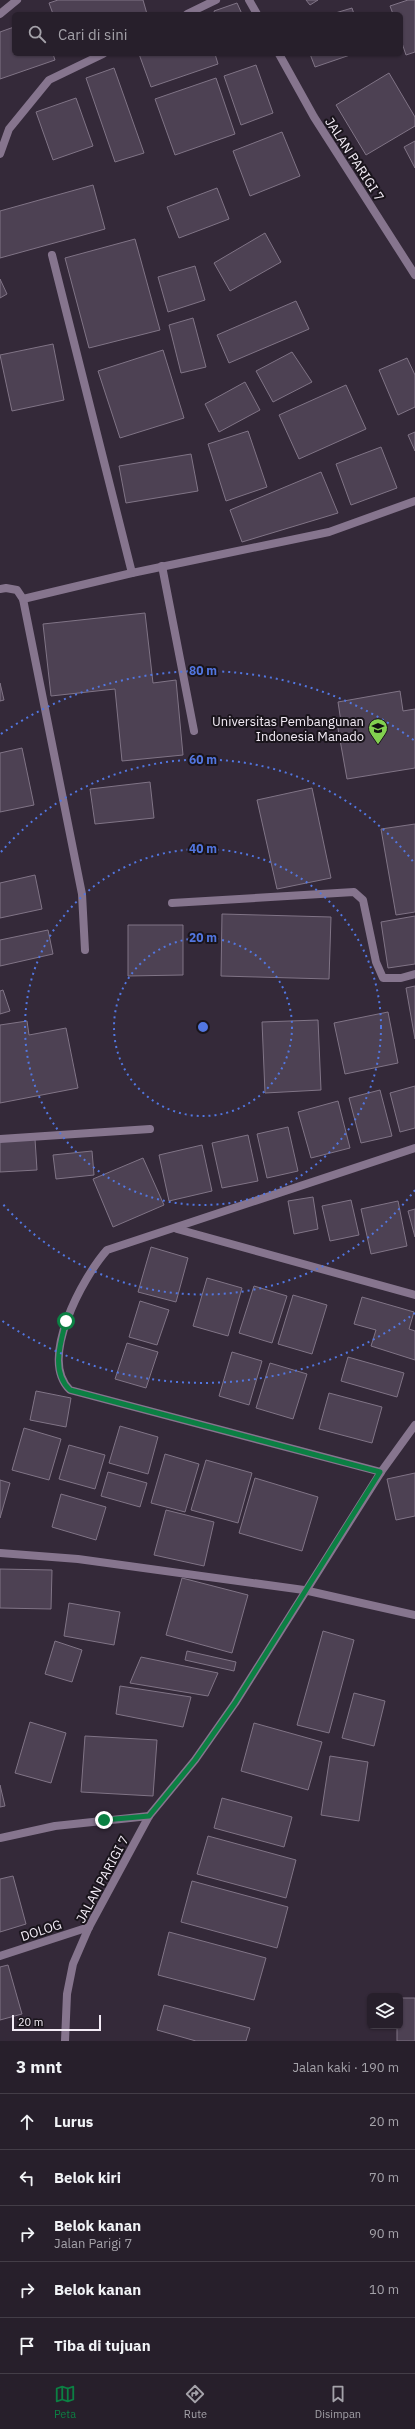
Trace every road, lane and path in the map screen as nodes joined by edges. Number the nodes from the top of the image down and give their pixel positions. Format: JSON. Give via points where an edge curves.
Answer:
{"nodes":[{"id":1,"x":17,"y":0,"type":"edge"},
{"id":2,"x":216,"y":0,"type":"edge"},
{"id":3,"x":250,"y":0,"type":"edge"},
{"id":4,"x":190,"y":12,"type":"edge"},
{"id":5,"x":256,"y":12,"type":"edge"},
{"id":6,"x":0,"y":14,"type":"edge"},
{"id":7,"x":99,"y":56,"type":"edge"},
{"id":8,"x":280,"y":56,"type":"edge"},
{"id":9,"x":0,"y":154,"type":"edge"},
{"id":10,"x":52,"y":255,"type":"dead end"},
{"id":11,"x":415,"y":275,"type":"edge"},
{"id":12,"x":415,"y":501,"type":"edge"},
{"id":13,"x":162,"y":566,"type":"junction"},
{"id":14,"x":132,"y":573,"type":"junction"},
{"id":15,"x":0,"y":589,"type":"edge"},
{"id":16,"x":23,"y":599,"type":"junction"},
{"id":17,"x":194,"y":731,"type":"dead end"},
{"id":18,"x":172,"y":903,"type":"dead end"},
{"id":19,"x":85,"y":950,"type":"dead end"},
{"id":20,"x":415,"y":974,"type":"edge"},
{"id":21,"x":150,"y":1129,"type":"dead end"},
{"id":22,"x":0,"y":1139,"type":"edge"},
{"id":23,"x":415,"y":1148,"type":"edge"},
{"id":24,"x":176,"y":1228,"type":"junction"},
{"id":25,"x":415,"y":1295,"type":"edge"},
{"id":26,"x":415,"y":1425,"type":"edge"},
{"id":27,"x":380,"y":1472,"type":"junction"},
{"id":28,"x":0,"y":1553,"type":"edge"},
{"id":29,"x":304,"y":1590,"type":"junction"},
{"id":30,"x":415,"y":1615,"type":"edge"},
{"id":31,"x":149,"y":1816,"type":"junction"},
{"id":32,"x":0,"y":1838,"type":"edge"},
{"id":33,"x":89,"y":1927,"type":"junction"},
{"id":34,"x":0,"y":1956,"type":"edge"},
{"id":35,"x":65,"y":2041,"type":"edge"}],
"edges":[{"from":1,"to":6,"type":"street"},
{"from":2,"to":4,"type":"street"},
{"from":3,"to":5,"type":"street"},
{"from":7,"to":9,"type":"street","via":[[49,80],[9,129]]},
{"from":8,"to":11,"type":"street","name":"JALAN PARIGI 7","via":[[314,117]]},
{"from":10,"to":14,"type":"street"},
{"from":12,"to":13,"type":"street","via":[[329,532]]},
{"from":13,"to":14,"type":"street"},
{"from":13,"to":17,"type":"street"},
{"from":14,"to":16,"type":"street"},
{"from":15,"to":16,"type":"street","via":[[17,590]]},
{"from":16,"to":19,"type":"street","via":[[82,894]]},
{"from":18,"to":20,"type":"street","via":[[354,892],[363,900],[376,962],[383,978],[401,978]]},
{"from":21,"to":22,"type":"street"},
{"from":23,"to":24,"type":"street"},
{"from":24,"to":25,"type":"street"},
{"from":24,"to":27,"type":"street","via":[[107,1250],[94,1265],[66,1321],[59,1349],[62,1382],[70,1390]]},
{"from":26,"to":27,"type":"street","name":"JALAN PARIGI 7"},
{"from":27,"to":29,"type":"street","name":"JALAN PARIGI 7"},
{"from":28,"to":29,"type":"street","via":[[78,1559]]},
{"from":29,"to":30,"type":"street"},
{"from":29,"to":31,"type":"street","name":"JALAN PARIGI 7","via":[[222,1722]]},
{"from":31,"to":32,"type":"street","via":[[55,1826]]},
{"from":31,"to":33,"type":"street","name":"JALAN PARIGI 7"},
{"from":33,"to":34,"type":"street","name":"DOLOG"},
{"from":33,"to":35,"type":"street","name":"JALAN PARIGI 7","via":[[73,1964],[67,1994]]}]}
